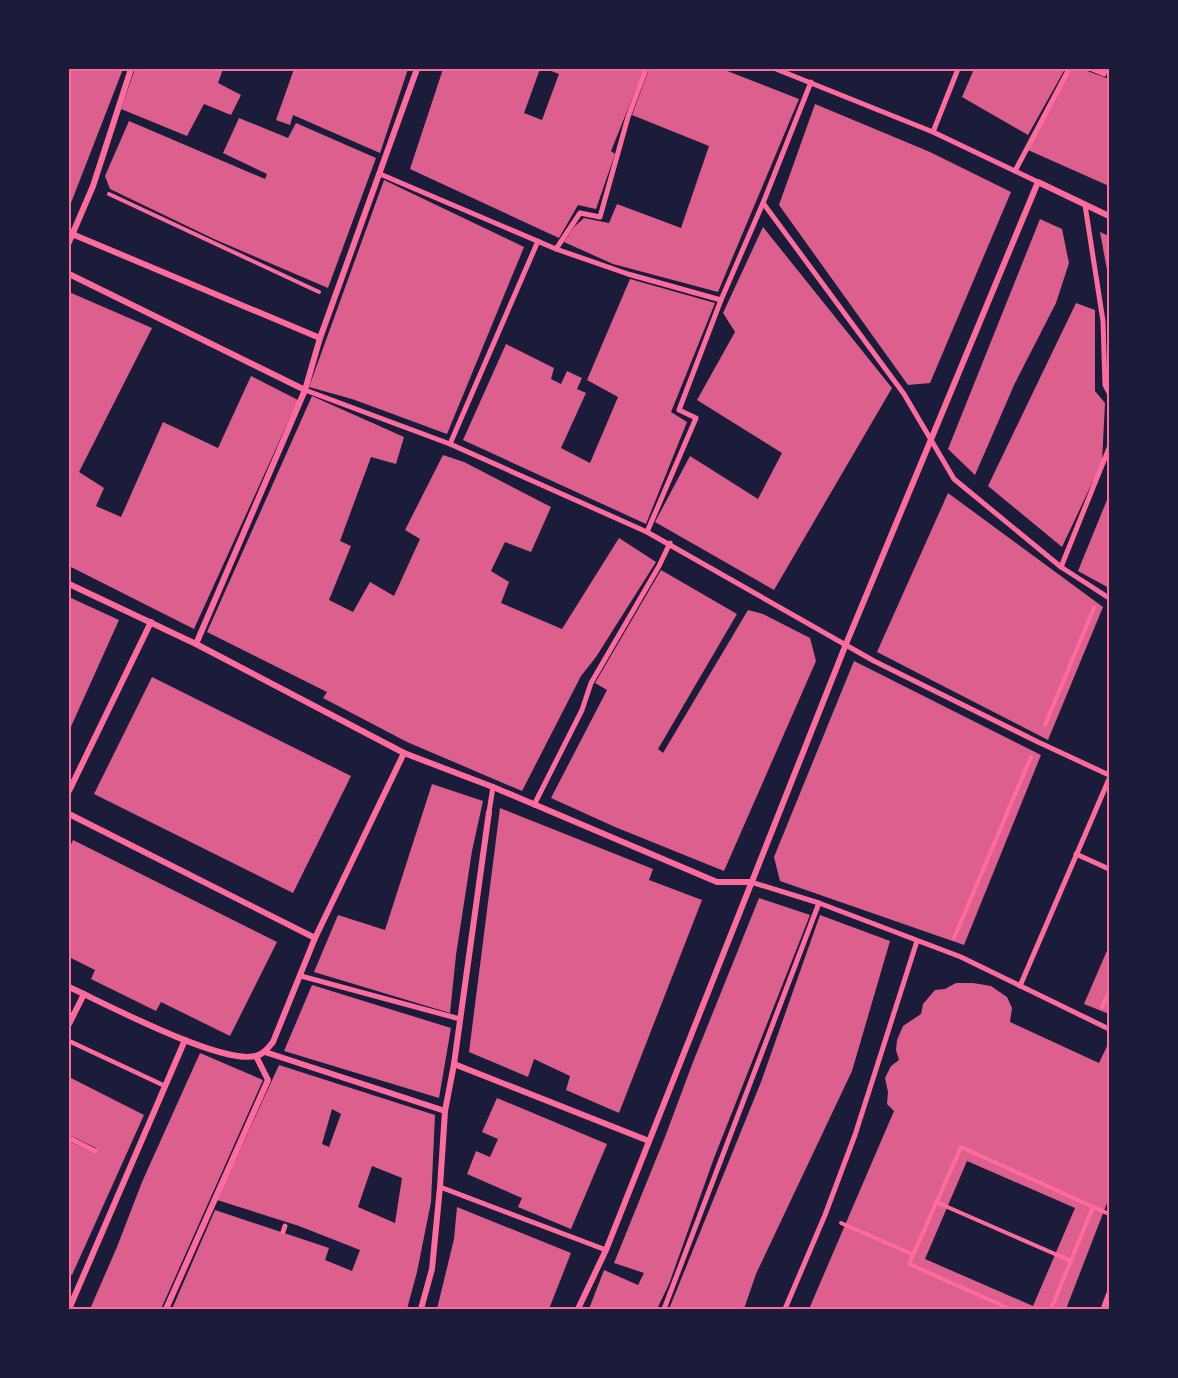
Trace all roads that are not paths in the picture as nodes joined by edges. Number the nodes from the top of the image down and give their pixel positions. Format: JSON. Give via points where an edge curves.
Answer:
{"nodes":[{"id":1,"x":131,"y":69,"type":"edge"},
{"id":2,"x":417,"y":69,"type":"edge"},
{"id":3,"x":646,"y":69,"type":"edge"},
{"id":4,"x":776,"y":69,"type":"edge"},
{"id":5,"x":958,"y":69,"type":"edge"},
{"id":6,"x":1069,"y":69,"type":"edge"},
{"id":7,"x":1092,"y":69,"type":"edge"},
{"id":8,"x":1106,"y":69,"type":"edge"},
{"id":9,"x":811,"y":82,"type":"junction"},
{"id":10,"x":933,"y":132,"type":"junction"},
{"id":11,"x":1017,"y":172,"type":"junction"},
{"id":12,"x":380,"y":174,"type":"junction"},
{"id":13,"x":1038,"y":182,"type":"junction"},
{"id":14,"x":763,"y":203,"type":"junction"},
{"id":15,"x":1085,"y":205,"type":"junction"},
{"id":16,"x":1109,"y":216,"type":"edge"},
{"id":17,"x":72,"y":234,"type":"junction"},
{"id":18,"x":538,"y":241,"type":"junction"},
{"id":19,"x":69,"y":242,"type":"edge"},
{"id":20,"x":556,"y":249,"type":"junction"},
{"id":21,"x":69,"y":274,"type":"edge"},
{"id":22,"x":721,"y":300,"type":"junction"},
{"id":23,"x":320,"y":338,"type":"junction"},
{"id":24,"x":305,"y":390,"type":"junction"},
{"id":25,"x":1109,"y":393,"type":"edge"},
{"id":26,"x":931,"y":439,"type":"junction"},
{"id":27,"x":450,"y":444,"type":"junction"},
{"id":28,"x":1109,"y":448,"type":"edge"},
{"id":29,"x":647,"y":532,"type":"junction"},
{"id":30,"x":670,"y":543,"type":"junction"},
{"id":31,"x":1061,"y":567,"type":"junction"},
{"id":32,"x":69,"y":584,"type":"edge"},
{"id":33,"x":1108,"y":598,"type":"edge"},
{"id":34,"x":151,"y":622,"type":"junction"},
{"id":35,"x":846,"y":644,"type":"junction"},
{"id":36,"x":196,"y":645,"type":"junction"},
{"id":37,"x":404,"y":753,"type":"junction"},
{"id":38,"x":1109,"y":776,"type":"edge"},
{"id":39,"x":493,"y":787,"type":"junction"},
{"id":40,"x":69,"y":790,"type":"edge"},
{"id":41,"x":534,"y":805,"type":"junction"},
{"id":42,"x":489,"y":812,"type":"joint"},
{"id":43,"x":69,"y":814,"type":"edge"},
{"id":44,"x":1077,"y":854,"type":"junction"},
{"id":45,"x":1109,"y":869,"type":"edge"},
{"id":46,"x":751,"y":882,"type":"junction"},
{"id":47,"x":819,"y":903,"type":"junction"},
{"id":48,"x":315,"y":938,"type":"junction"},
{"id":49,"x":917,"y":940,"type":"junction"},
{"id":50,"x":301,"y":976,"type":"junction"},
{"id":51,"x":1020,"y":986,"type":"junction"},
{"id":52,"x":69,"y":987,"type":"edge"},
{"id":53,"x":84,"y":994,"type":"junction"},
{"id":54,"x":460,"y":1020,"type":"junction"},
{"id":55,"x":69,"y":1024,"type":"edge"},
{"id":56,"x":1109,"y":1029,"type":"edge"},
{"id":57,"x":184,"y":1040,"type":"junction"},
{"id":58,"x":69,"y":1041,"type":"edge"},
{"id":59,"x":265,"y":1052,"type":"junction"},
{"id":60,"x":256,"y":1056,"type":"junction"},
{"id":61,"x":454,"y":1064,"type":"junction"},
{"id":62,"x":165,"y":1086,"type":"junction"},
{"id":63,"x":445,"y":1111,"type":"junction"},
{"id":64,"x":69,"y":1138,"type":"edge"},
{"id":65,"x":649,"y":1141,"type":"junction"},
{"id":66,"x":95,"y":1151,"type":"dead end"},
{"id":67,"x":122,"y":1164,"type":"dead end"},
{"id":68,"x":130,"y":1168,"type":"junction"},
{"id":69,"x":440,"y":1187,"type":"junction"},
{"id":70,"x":606,"y":1250,"type":"junction"},
{"id":71,"x":1109,"y":1293,"type":"edge"},
{"id":72,"x":69,"y":1309,"type":"edge"},
{"id":73,"x":166,"y":1309,"type":"edge"},
{"id":74,"x":421,"y":1309,"type":"edge"},
{"id":75,"x":578,"y":1309,"type":"edge"},
{"id":76,"x":664,"y":1309,"type":"edge"},
{"id":77,"x":785,"y":1309,"type":"edge"},
{"id":78,"x":1103,"y":1309,"type":"edge"}],
"edges":[{"from":1,"to":17,"type":"street","via":[[93,186]]},
{"from":2,"to":12,"type":"street"},
{"from":3,"to":20,"type":"street","via":[[600,217],[580,213]]},
{"from":4,"to":9,"type":"street"},
{"from":5,"to":10,"type":"street"},
{"from":6,"to":11,"type":"street","via":[[1031,137]]},
{"from":7,"to":8,"type":"street","via":[[1104,74]]},
{"from":9,"to":10,"type":"street"},
{"from":9,"to":14,"type":"street"},
{"from":10,"to":11,"type":"street"},
{"from":11,"to":13,"type":"street"},
{"from":12,"to":18,"type":"street"},
{"from":12,"to":23,"type":"street"},
{"from":13,"to":15,"type":"street"},
{"from":13,"to":26,"type":"street"},
{"from":14,"to":22,"type":"street"},
{"from":14,"to":26,"type":"street","via":[[904,394]]},
{"from":15,"to":16,"type":"street"},
{"from":15,"to":25,"type":"street","via":[[1103,321],[1105,386]]},
{"from":17,"to":19,"type":"street"},
{"from":17,"to":23,"type":"street"},
{"from":18,"to":20,"type":"street"},
{"from":18,"to":27,"type":"street"},
{"from":20,"to":22,"type":"street"},
{"from":21,"to":24,"type":"street"},
{"from":22,"to":29,"type":"street","via":[[679,410],[696,418]]},
{"from":23,"to":24,"type":"street"},
{"from":24,"to":27,"type":"street"},
{"from":24,"to":36,"type":"street"},
{"from":26,"to":31,"type":"street","via":[[954,479]]},
{"from":26,"to":35,"type":"street"},
{"from":27,"to":29,"type":"street"},
{"from":28,"to":31,"type":"street"},
{"from":29,"to":30,"type":"street"},
{"from":30,"to":35,"type":"street"},
{"from":30,"to":41,"type":"street","via":[[591,683],[582,710]]},
{"from":31,"to":33,"type":"street"},
{"from":32,"to":34,"type":"street"},
{"from":34,"to":36,"type":"street"},
{"from":34,"to":40,"type":"street"},
{"from":35,"to":38,"type":"street"},
{"from":35,"to":46,"type":"street"},
{"from":36,"to":37,"type":"street"},
{"from":37,"to":39,"type":"street"},
{"from":37,"to":48,"type":"street"},
{"from":38,"to":44,"type":"street"},
{"from":39,"to":41,"type":"street"},
{"from":39,"to":42,"type":"street"},
{"from":41,"to":46,"type":"street","via":[[717,882]]},
{"from":42,"to":54,"type":"street"},
{"from":43,"to":48,"type":"street"},
{"from":44,"to":45,"type":"street"},
{"from":44,"to":51,"type":"street"},
{"from":46,"to":47,"type":"street"},
{"from":46,"to":65,"type":"street"},
{"from":47,"to":49,"type":"street"},
{"from":47,"to":76,"type":"street"},
{"from":48,"to":50,"type":"street"},
{"from":49,"to":51,"type":"street"},
{"from":49,"to":77,"type":"street","via":[[855,1135]]},
{"from":50,"to":54,"type":"street"},
{"from":50,"to":59,"type":"street"},
{"from":51,"to":56,"type":"street"},
{"from":52,"to":53,"type":"street"},
{"from":53,"to":55,"type":"street"},
{"from":53,"to":57,"type":"street"},
{"from":54,"to":61,"type":"street"},
{"from":57,"to":60,"type":"street","via":[[239,1058]]},
{"from":57,"to":62,"type":"street"},
{"from":58,"to":62,"type":"lane"},
{"from":59,"to":60,"type":"street"},
{"from":59,"to":63,"type":"street"},
{"from":60,"to":73,"type":"street","via":[[268,1080]]},
{"from":61,"to":63,"type":"street"},
{"from":61,"to":65,"type":"street"},
{"from":62,"to":68,"type":"street"},
{"from":63,"to":69,"type":"street"},
{"from":64,"to":66,"type":"street"},
{"from":65,"to":70,"type":"street"},
{"from":67,"to":68,"type":"street"},
{"from":68,"to":72,"type":"street"},
{"from":69,"to":70,"type":"street"},
{"from":69,"to":74,"type":"street","via":[[432,1269]]},
{"from":70,"to":75,"type":"street"},
{"from":71,"to":78,"type":"street"}]}
